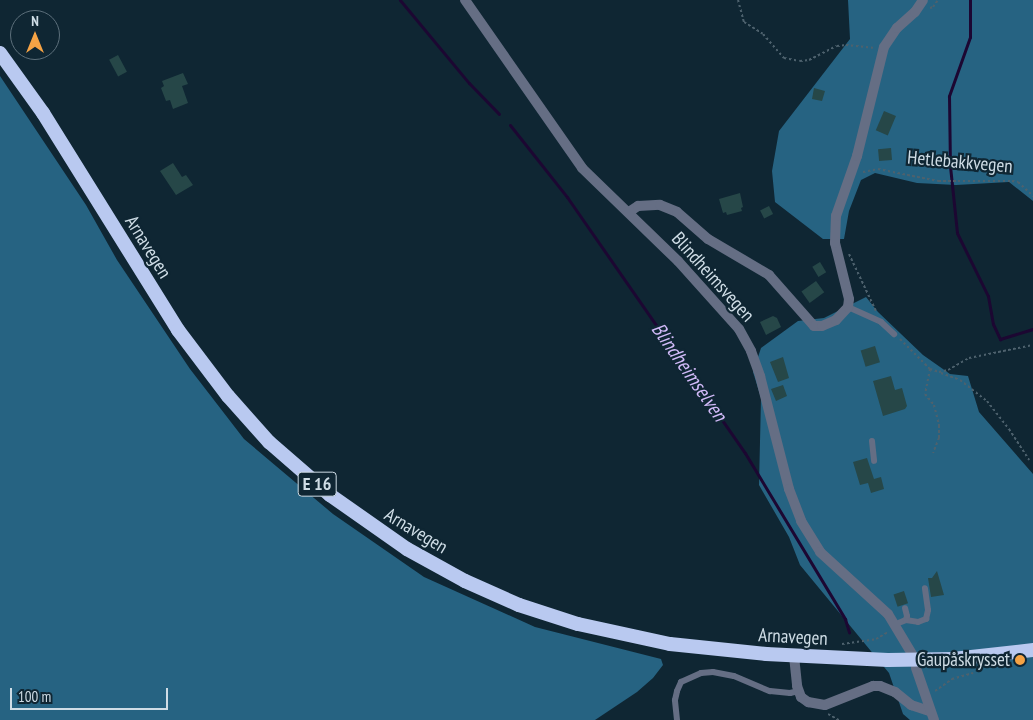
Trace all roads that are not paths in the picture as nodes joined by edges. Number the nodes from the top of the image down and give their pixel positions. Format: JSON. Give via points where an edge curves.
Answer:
{"nodes":[{"id":1,"x":465,"y":0,"type":"edge"},
{"id":2,"x":923,"y":0,"type":"edge"},
{"id":3,"x":0,"y":53,"type":"edge"},
{"id":4,"x":629,"y":212,"type":"junction"},
{"id":5,"x":848,"y":307,"type":"junction"},
{"id":6,"x":894,"y":334,"type":"road end"},
{"id":7,"x":872,"y":441,"type":"dead end"},
{"id":8,"x":874,"y":461,"type":"dead end"},
{"id":9,"x":925,"y":588,"type":"dead end"},
{"id":10,"x":905,"y":608,"type":"dead end"},
{"id":11,"x":901,"y":622,"type":"junction"},
{"id":12,"x":1033,"y":650,"type":"edge"},
{"id":13,"x":912,"y":654,"type":"dead end"},
{"id":14,"x":794,"y":656,"type":"junction"},
{"id":15,"x":916,"y":668,"type":"dead end"},
{"id":16,"x":799,"y":691,"type":"junction"},
{"id":17,"x":930,"y":711,"type":"edge"},
{"id":18,"x":677,"y":720,"type":"edge"}],
"edges":[{"from":1,"to":4,"type":"street","name":"Blindheimsvegen","via":[[576,160]]},
{"from":2,"to":5,"type":"street","via":[[888,39],[883,50],[857,156],[835,225],[837,256],[847,284]]},
{"from":3,"to":14,"type":"highway","name":"Arnavegen","number":"E 16","via":[[43,113],[154,293],[211,376],[269,442],[343,505],[381,533],[439,567],[490,593],[546,614],[670,644]]},
{"from":4,"to":5,"type":"street","via":[[638,206],[660,206],[677,212],[708,239],[769,275],[814,326],[831,323]]},
{"from":4,"to":11,"type":"street","name":"Blindheimsvegen","via":[[739,329],[760,376],[800,521],[820,552]]},
{"from":5,"to":6,"type":"lane","via":[[881,322]]},
{"from":7,"to":8,"type":"lane"},
{"from":9,"to":11,"type":"lane","via":[[926,619]]},
{"from":10,"to":11,"type":"lane","via":[[908,616]]},
{"from":11,"to":13,"type":"street","name":"Blindheimsvegen"},
{"from":12,"to":14,"type":"highway","name":"Arnavegen","number":"E 16","via":[[974,658],[920,660]]},
{"from":14,"to":16,"type":"street"},
{"from":15,"to":17,"type":"street"},
{"from":16,"to":17,"type":"street","via":[[808,702],[825,705],[880,686],[895,692],[911,706]]},
{"from":16,"to":18,"type":"lane","via":[[770,690],[734,676],[701,673],[681,682],[675,700]]}]}
